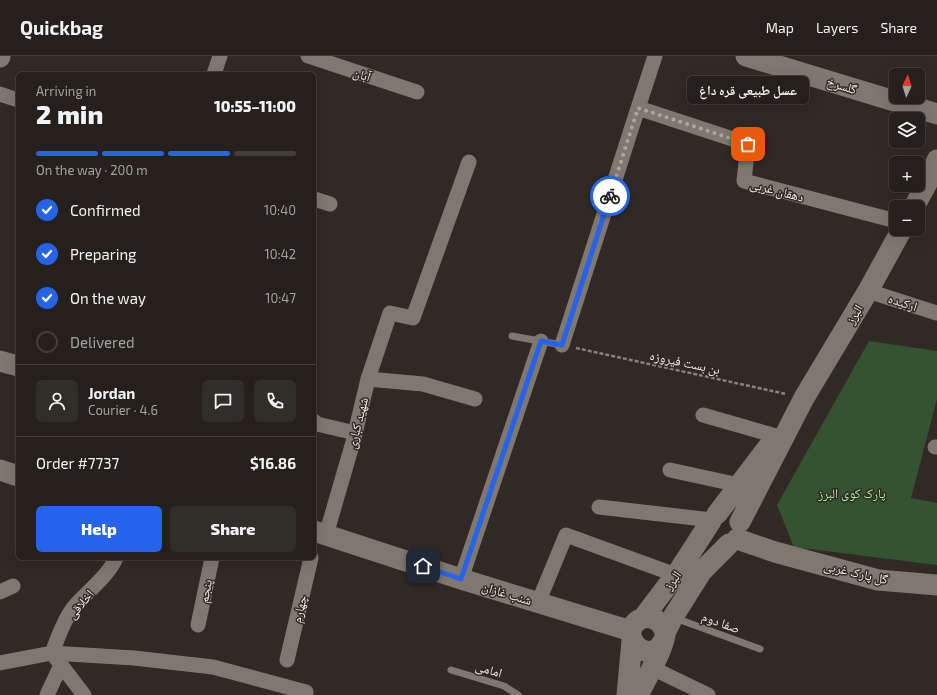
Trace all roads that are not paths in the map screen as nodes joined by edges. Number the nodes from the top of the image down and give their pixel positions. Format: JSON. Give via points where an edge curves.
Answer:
{"nodes":[{"id":1,"x":220,"y":56,"type":"edge"},
{"id":2,"x":308,"y":56,"type":"edge"},
{"id":3,"x":655,"y":56,"type":"edge"},
{"id":4,"x":746,"y":56,"type":"edge"},
{"id":5,"x":215,"y":72,"type":"edge"},
{"id":6,"x":417,"y":92,"type":"dead end"},
{"id":7,"x":0,"y":94,"type":"edge"},
{"id":8,"x":16,"y":99,"type":"edge"},
{"id":9,"x":638,"y":108,"type":"junction"},
{"id":10,"x":937,"y":114,"type":"edge"},
{"id":11,"x":937,"y":160,"type":"edge"},
{"id":12,"x":469,"y":162,"type":"dead end"},
{"id":13,"x":316,"y":200,"type":"edge"},
{"id":14,"x":918,"y":200,"type":"edge"},
{"id":15,"x":330,"y":204,"type":"dead end"},
{"id":16,"x":889,"y":219,"type":"edge"},
{"id":17,"x":898,"y":236,"type":"edge"},
{"id":18,"x":868,"y":291,"type":"junction"},
{"id":19,"x":937,"y":313,"type":"edge"},
{"id":20,"x":512,"y":336,"type":"dead end"},
{"id":21,"x":541,"y":341,"type":"junction"},
{"id":22,"x":562,"y":345,"type":"joint"},
{"id":23,"x":0,"y":361,"type":"edge"},
{"id":24,"x":16,"y":365,"type":"edge"},
{"id":25,"x":368,"y":379,"type":"junction"},
{"id":26,"x":804,"y":398,"type":"junction"},
{"id":27,"x":475,"y":399,"type":"dead end"},
{"id":28,"x":703,"y":415,"type":"dead end"},
{"id":29,"x":316,"y":423,"type":"edge"},
{"id":30,"x":355,"y":433,"type":"junction"},
{"id":31,"x":776,"y":436,"type":"junction"},
{"id":32,"x":0,"y":470,"type":"edge"},
{"id":33,"x":670,"y":470,"type":"dead end"},
{"id":34,"x":16,"y":475,"type":"edge"},
{"id":35,"x":739,"y":485,"type":"junction"},
{"id":36,"x":599,"y":507,"type":"dead end"},
{"id":37,"x":713,"y":518,"type":"junction"},
{"id":38,"x":737,"y":534,"type":"junction"},
{"id":39,"x":318,"y":536,"type":"edge"},
{"id":40,"x":115,"y":560,"type":"edge"},
{"id":41,"x":212,"y":560,"type":"edge"},
{"id":42,"x":311,"y":560,"type":"edge"},
{"id":43,"x":676,"y":575,"type":"junction"},
{"id":44,"x":461,"y":579,"type":"junction"},
{"id":45,"x":937,"y":585,"type":"edge"},
{"id":46,"x":538,"y":603,"type":"junction"},
{"id":47,"x":198,"y":625,"type":"dead end"},
{"id":48,"x":635,"y":630,"type":"junction"},
{"id":49,"x":667,"y":631,"type":"junction"},
{"id":50,"x":760,"y":649,"type":"dead end"},
{"id":51,"x":56,"y":659,"type":"junction"},
{"id":52,"x":287,"y":660,"type":"dead end"},
{"id":53,"x":0,"y":663,"type":"edge"},
{"id":54,"x":652,"y":668,"type":"junction"},
{"id":55,"x":451,"y":670,"type":"dead end"},
{"id":56,"x":306,"y":692,"type":"dead end"},
{"id":57,"x":47,"y":695,"type":"edge"},
{"id":58,"x":84,"y":695,"type":"edge"},
{"id":59,"x":518,"y":695,"type":"edge"},
{"id":60,"x":627,"y":695,"type":"edge"},
{"id":61,"x":638,"y":695,"type":"edge"},
{"id":62,"x":708,"y":695,"type":"edge"}],
"edges":[{"from":1,"to":5,"type":"street"},
{"from":2,"to":6,"type":"street","name":"آبان"},
{"from":3,"to":9,"type":"street"},
{"from":4,"to":10,"type":"main road","name":"گلسرخ"},
{"from":7,"to":8,"type":"street"},
{"from":9,"to":16,"type":"street","name":"دهقان غربی","via":[[748,144],[744,181]]},
{"from":9,"to":22,"type":"street"},
{"from":11,"to":14,"type":"main road"},
{"from":12,"to":25,"type":"street","name":"شهید کباری","via":[[413,318],[390,313]]},
{"from":13,"to":15,"type":"street"},
{"from":17,"to":18,"type":"main road","name":"البرز"},
{"from":18,"to":19,"type":"street","name":"ارکیده"},
{"from":18,"to":26,"type":"main road","name":"البرز"},
{"from":20,"to":21,"type":"lane"},
{"from":21,"to":22,"type":"lane"},
{"from":21,"to":44,"type":"street"},
{"from":23,"to":24,"type":"main road"},
{"from":25,"to":27,"type":"street","via":[[424,384]]},
{"from":25,"to":30,"type":"street","name":"شهید کباری"},
{"from":26,"to":31,"type":"main road","name":"البرز"},
{"from":26,"to":38,"type":"main road","name":"البرز"},
{"from":28,"to":31,"type":"street"},
{"from":29,"to":30,"type":"street"},
{"from":30,"to":39,"type":"street","name":"شهید کباری"},
{"from":31,"to":35,"type":"main road","name":"البرز"},
{"from":32,"to":34,"type":"main road"},
{"from":33,"to":35,"type":"street"},
{"from":35,"to":37,"type":"main road","name":"البرز"},
{"from":36,"to":37,"type":"street"},
{"from":37,"to":38,"type":"main road","via":[[726,512],[734,515]]},
{"from":37,"to":38,"type":"main road","via":[[709,530],[712,538],[720,544]]},
{"from":37,"to":43,"type":"main road","name":"البرز"},
{"from":38,"to":45,"type":"main road","name":"گل پارک غربی","via":[[775,552],[878,580]]},
{"from":38,"to":49,"type":"main road","name":"البرز","via":[[702,571]]},
{"from":39,"to":44,"type":"main road","name":"شنب غازان"},
{"from":40,"to":51,"type":"street","name":"اخلاقی","via":[[93,589],[73,609],[61,629]]},
{"from":41,"to":47,"type":"street","name":"پنجم"},
{"from":42,"to":52,"type":"street","name":"چهارم"},
{"from":43,"to":46,"type":"street","via":[[566,535]]},
{"from":43,"to":48,"type":"main road","name":"البرز"},
{"from":44,"to":46,"type":"main road","name":"شنب غازان"},
{"from":46,"to":48,"type":"main road","name":"شنب غازان"},
{"from":48,"to":49,"type":"main road","via":[[653,618]]},
{"from":48,"to":49,"type":"main road","via":[[638,648],[647,652],[656,649]]},
{"from":48,"to":60,"type":"main road"},
{"from":49,"to":50,"type":"lane","name":"صفا دوم"},
{"from":49,"to":54,"type":"main road","name":"البرز"},
{"from":51,"to":53,"type":"street"},
{"from":51,"to":56,"type":"street","via":[[134,658],[213,667]]},
{"from":51,"to":57,"type":"street","name":"اخلاقی"},
{"from":51,"to":58,"type":"street"},
{"from":54,"to":61,"type":"main road","name":"البرز"},
{"from":54,"to":62,"type":"street"},
{"from":55,"to":59,"type":"lane","name":"امامی","via":[[504,686]]}]}
